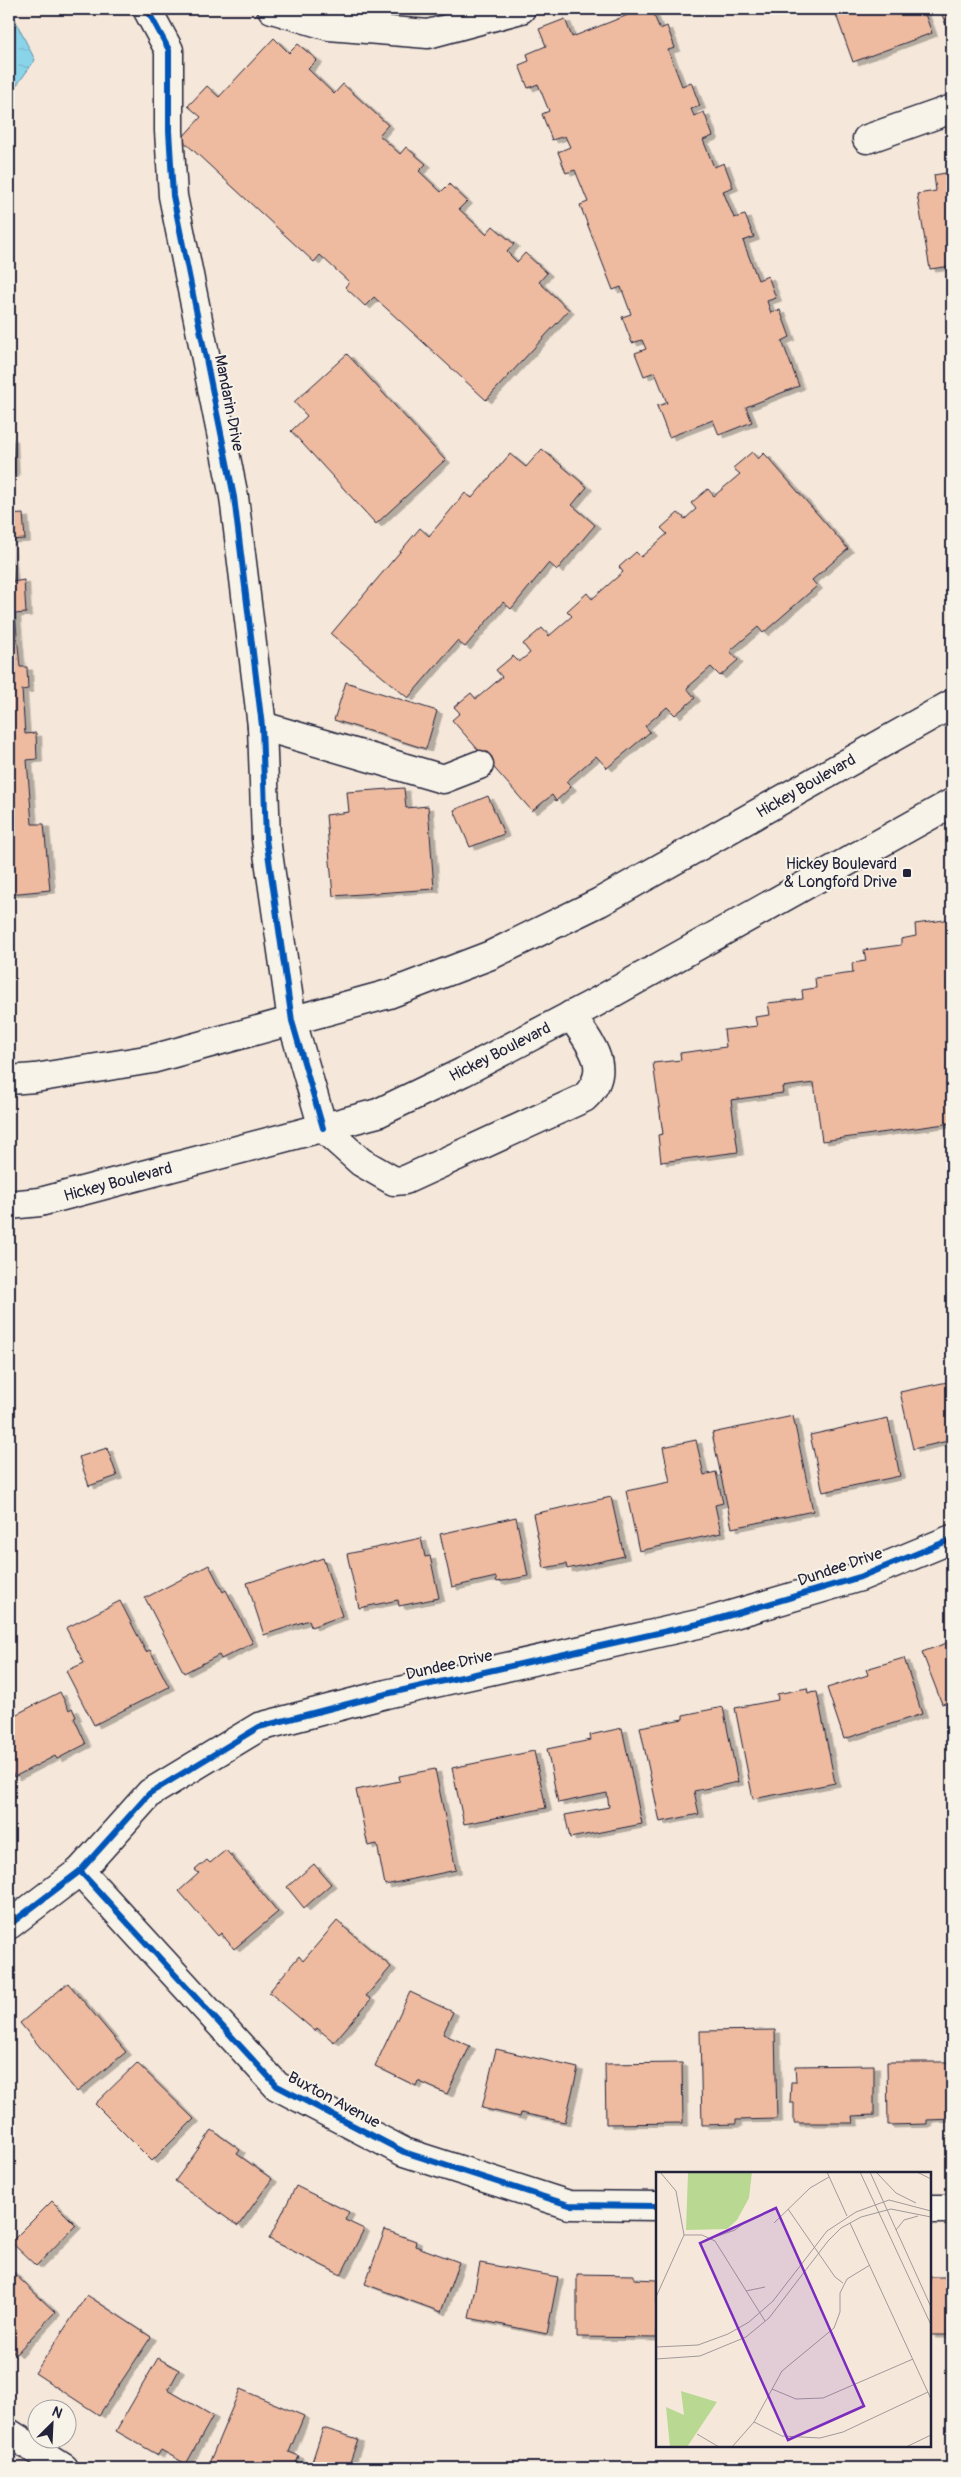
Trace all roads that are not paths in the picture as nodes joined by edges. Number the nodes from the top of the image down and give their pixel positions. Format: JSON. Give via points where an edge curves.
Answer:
{"nodes":[{"id":1,"x":272,"y":9,"type":"edge"},
{"id":2,"x":521,"y":9,"type":"edge"},
{"id":3,"x":155,"y":10,"type":"edge"},
{"id":4,"x":952,"y":109,"type":"edge"},
{"id":5,"x":867,"y":139,"type":"dead end"},
{"id":6,"x":952,"y":704,"type":"edge"},
{"id":7,"x":262,"y":726,"type":"junction"},
{"id":8,"x":479,"y":765,"type":"dead end"},
{"id":9,"x":952,"y":803,"type":"edge"},
{"id":10,"x":571,"y":1015,"type":"junction"},
{"id":11,"x":292,"y":1020,"type":"junction"},
{"id":12,"x":9,"y":1080,"type":"edge"},
{"id":13,"x":323,"y":1128,"type":"junction"},
{"id":14,"x":9,"y":1205,"type":"edge"},
{"id":15,"x":952,"y":1539,"type":"edge"},
{"id":16,"x":80,"y":1871,"type":"junction"},
{"id":17,"x":9,"y":1925,"type":"edge"},
{"id":18,"x":656,"y":2206,"type":"edge"},
{"id":19,"x":931,"y":2209,"type":"edge"},
{"id":20,"x":952,"y":2209,"type":"edge"},
{"id":21,"x":9,"y":2433,"type":"edge"},
{"id":22,"x":64,"y":2468,"type":"edge"}],
"edges":[{"from":1,"to":2,"type":"street","via":[[329,26],[428,34]]},
{"from":3,"to":7,"type":"street","name":"Mandarin Drive","via":[[169,50],[173,196],[234,497]]},
{"from":4,"to":5,"type":"street"},
{"from":6,"to":11,"type":"street","name":"Hickey Boulevard","via":[[600,902],[491,955],[389,994]]},
{"from":7,"to":8,"type":"street","via":[[443,779]]},
{"from":7,"to":11,"type":"street","name":"Mandarin Drive","via":[[266,839]]},
{"from":9,"to":10,"type":"street","name":"Hickey Boulevard"},
{"from":10,"to":13,"type":"street","name":"Hickey Boulevard","via":[[378,1113]]},
{"from":10,"to":13,"type":"street","via":[[596,1054],[600,1075],[584,1098],[406,1180],[394,1180],[361,1162]]},
{"from":11,"to":12,"type":"street","name":"Hickey Boulevard","via":[[152,1059]]},
{"from":11,"to":13,"type":"street","name":"Mandarin Drive"},
{"from":13,"to":14,"type":"street","name":"Hickey Boulevard","via":[[40,1202]]},
{"from":15,"to":16,"type":"street","name":"Dundee Drive","via":[[860,1577],[707,1622],[386,1694],[259,1727],[150,1793]]},
{"from":16,"to":17,"type":"street","name":"Dundee Drive"},
{"from":16,"to":18,"type":"street","name":"Buxton Avenue","via":[[277,2086],[404,2152],[550,2199],[569,2205]]},
{"from":19,"to":20,"type":"street"},
{"from":21,"to":22,"type":"street"}]}
